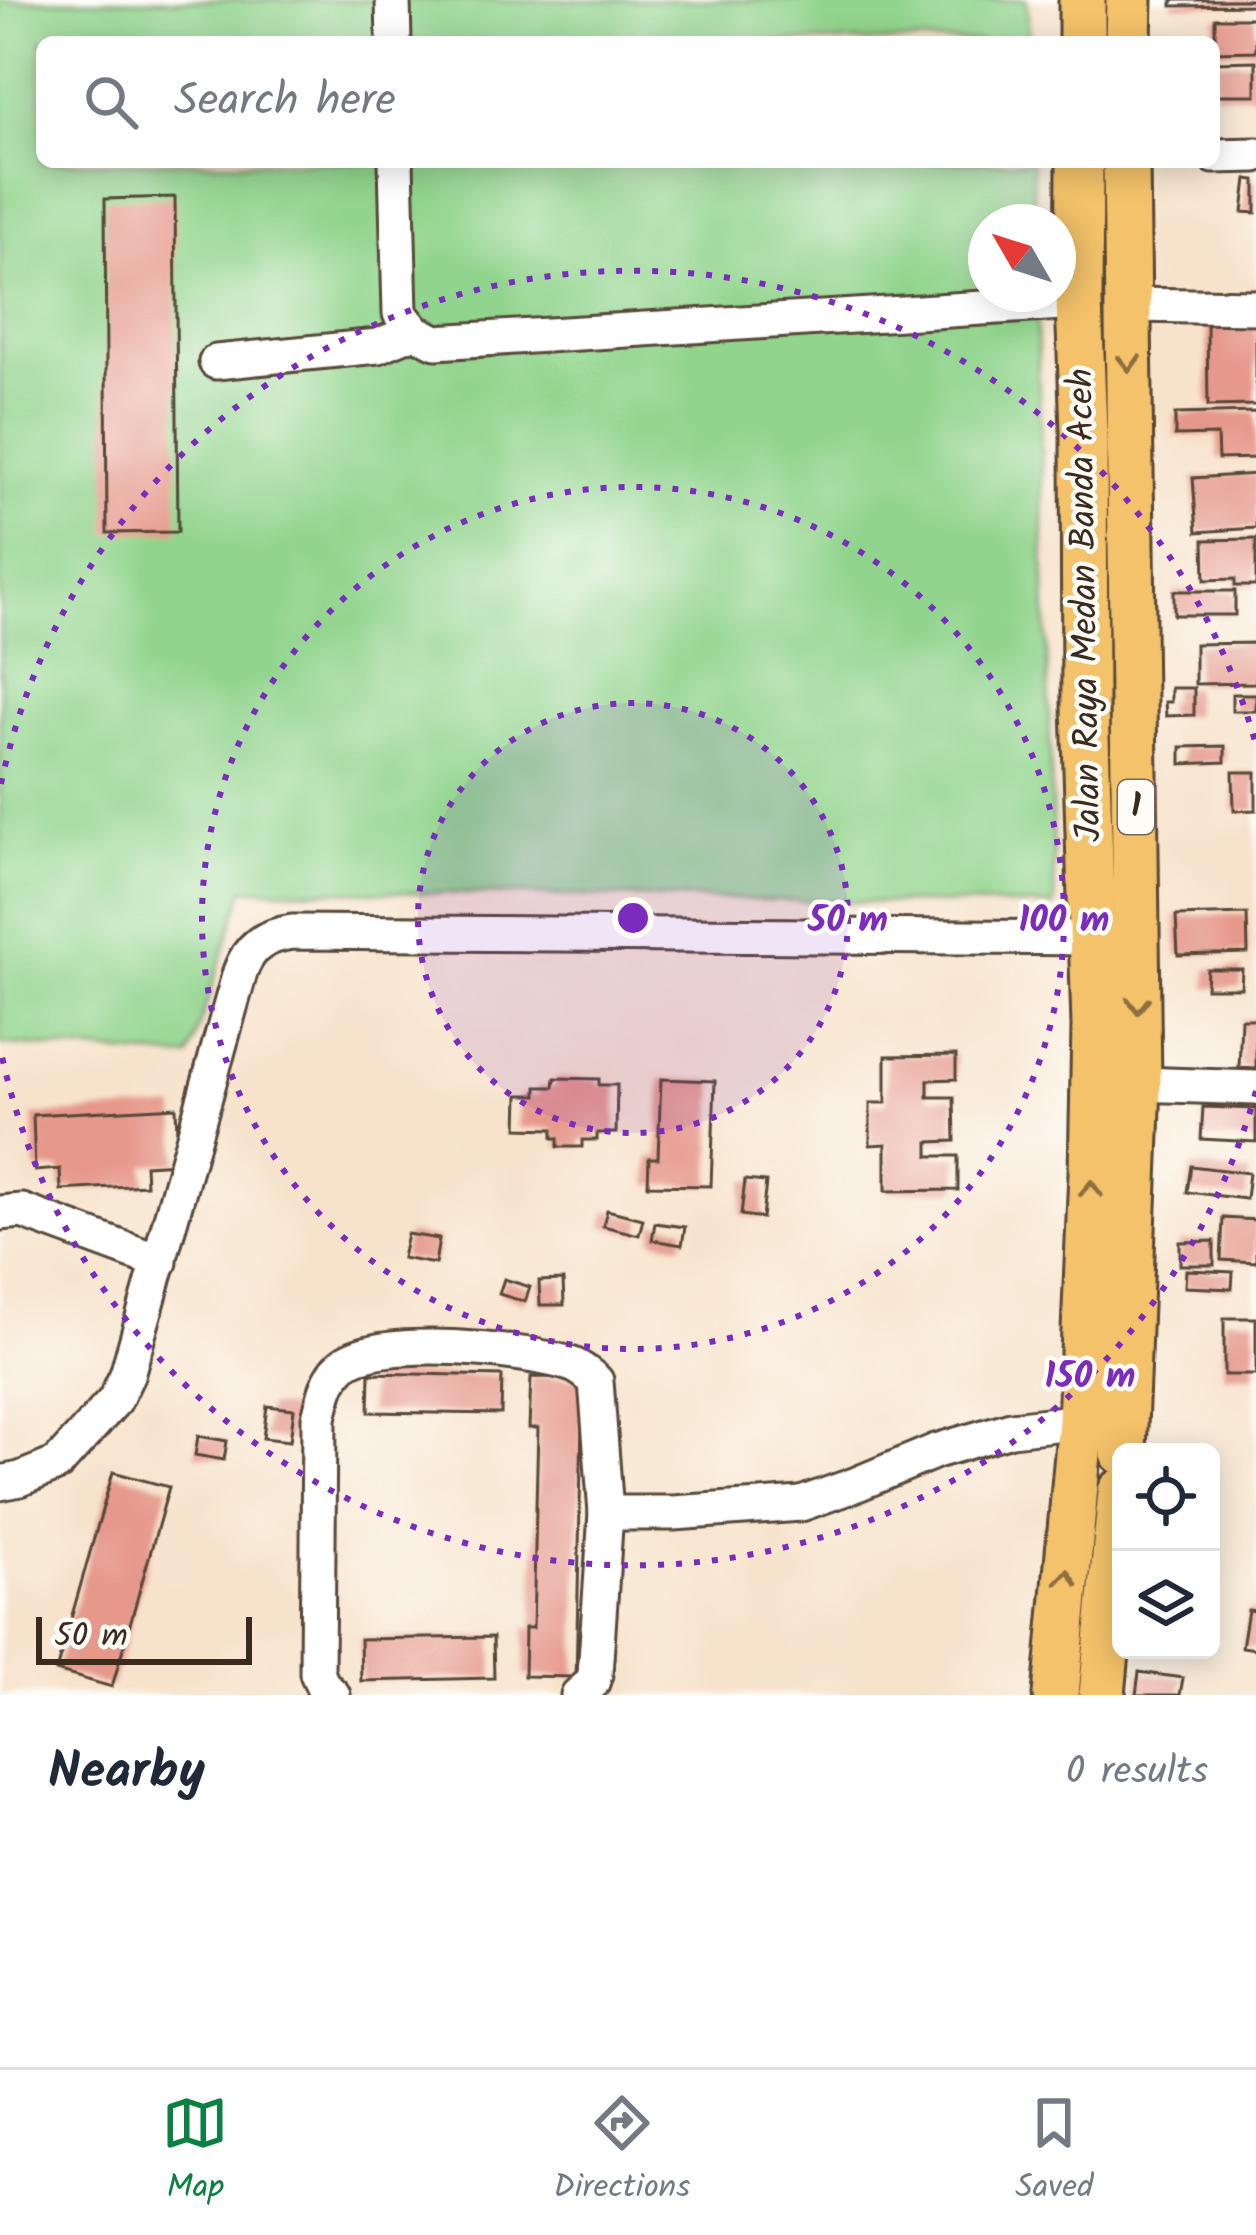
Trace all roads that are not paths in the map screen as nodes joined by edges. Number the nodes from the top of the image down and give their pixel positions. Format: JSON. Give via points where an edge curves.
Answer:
{"nodes":[{"id":1,"x":393,"y":0,"type":"edge"},
{"id":2,"x":1082,"y":0,"type":"edge"},
{"id":3,"x":1129,"y":0,"type":"edge"},
{"id":4,"x":394,"y":36,"type":"edge"},
{"id":5,"x":1082,"y":36,"type":"edge"},
{"id":6,"x":1128,"y":36,"type":"edge"},
{"id":7,"x":1256,"y":155,"type":"edge"},
{"id":8,"x":1220,"y":156,"type":"edge"},
{"id":9,"x":397,"y":168,"type":"edge"},
{"id":10,"x":1080,"y":168,"type":"edge"},
{"id":11,"x":1126,"y":168,"type":"edge"},
{"id":12,"x":1079,"y":302,"type":"junction"},
{"id":13,"x":1129,"y":305,"type":"junction"},
{"id":14,"x":1256,"y":307,"type":"edge"},
{"id":15,"x":414,"y":331,"type":"junction"},
{"id":16,"x":216,"y":362,"type":"dead end"},
{"id":17,"x":1094,"y":938,"type":"junction"},
{"id":18,"x":1138,"y":1084,"type":"junction"},
{"id":19,"x":1256,"y":1088,"type":"edge"},
{"id":20,"x":0,"y":1213,"type":"edge"},
{"id":21,"x":160,"y":1262,"type":"junction"},
{"id":22,"x":1081,"y":1421,"type":"junction"},
{"id":23,"x":1123,"y":1443,"type":"edge"},
{"id":24,"x":0,"y":1483,"type":"edge"},
{"id":25,"x":607,"y":1513,"type":"junction"},
{"id":26,"x":1115,"y":1551,"type":"edge"},
{"id":27,"x":333,"y":1695,"type":"edge"},
{"id":28,"x":578,"y":1695,"type":"edge"},
{"id":29,"x":1056,"y":1695,"type":"edge"},
{"id":30,"x":1102,"y":1695,"type":"edge"}],
"edges":[{"from":1,"to":4,"type":"street"},
{"from":2,"to":5,"type":"highway"},
{"from":3,"to":6,"type":"highway"},
{"from":7,"to":8,"type":"street"},
{"from":9,"to":15,"type":"street","via":[[400,313]]},
{"from":10,"to":12,"type":"highway","name":"Jalan Raya Medan Banda Aceh","number":"1"},
{"from":11,"to":13,"type":"highway","name":"Jalan Raya Medan Banda Aceh","number":"1"},
{"from":12,"to":15,"type":"street","via":[[436,342]]},
{"from":12,"to":17,"type":"highway","name":"Jalan Raya Medan Banda Aceh","number":"1"},
{"from":13,"to":14,"type":"street"},
{"from":13,"to":18,"type":"highway","name":"Jalan Raya Medan Banda Aceh","number":"1","one_way":true},
{"from":15,"to":16,"type":"street","via":[[378,346]]},
{"from":17,"to":21,"type":"street","via":[[273,935],[245,957]]},
{"from":22,"to":17,"type":"highway","name":"Jalan Raya Medan Banda Aceh","number":"1","one_way":true},
{"from":18,"to":19,"type":"street"},
{"from":18,"to":23,"type":"highway","name":"Jalan Raya Medan Banda Aceh","number":"1"},
{"from":20,"to":21,"type":"street","via":[[22,1211]]},
{"from":21,"to":24,"type":"street","via":[[115,1400],[57,1464]]},
{"from":22,"to":25,"type":"street","via":[[936,1451],[801,1504]]},
{"from":29,"to":22,"type":"highway","name":"Jalan Raya Medan Banda Aceh","number":"1","one_way":true},
{"from":25,"to":27,"type":"street","via":[[596,1381],[577,1366],[495,1348],[373,1352],[344,1363],[327,1384],[319,1418],[317,1673]]},
{"from":25,"to":28,"type":"street","via":[[595,1674]]},
{"from":26,"to":30,"type":"highway"}]}
